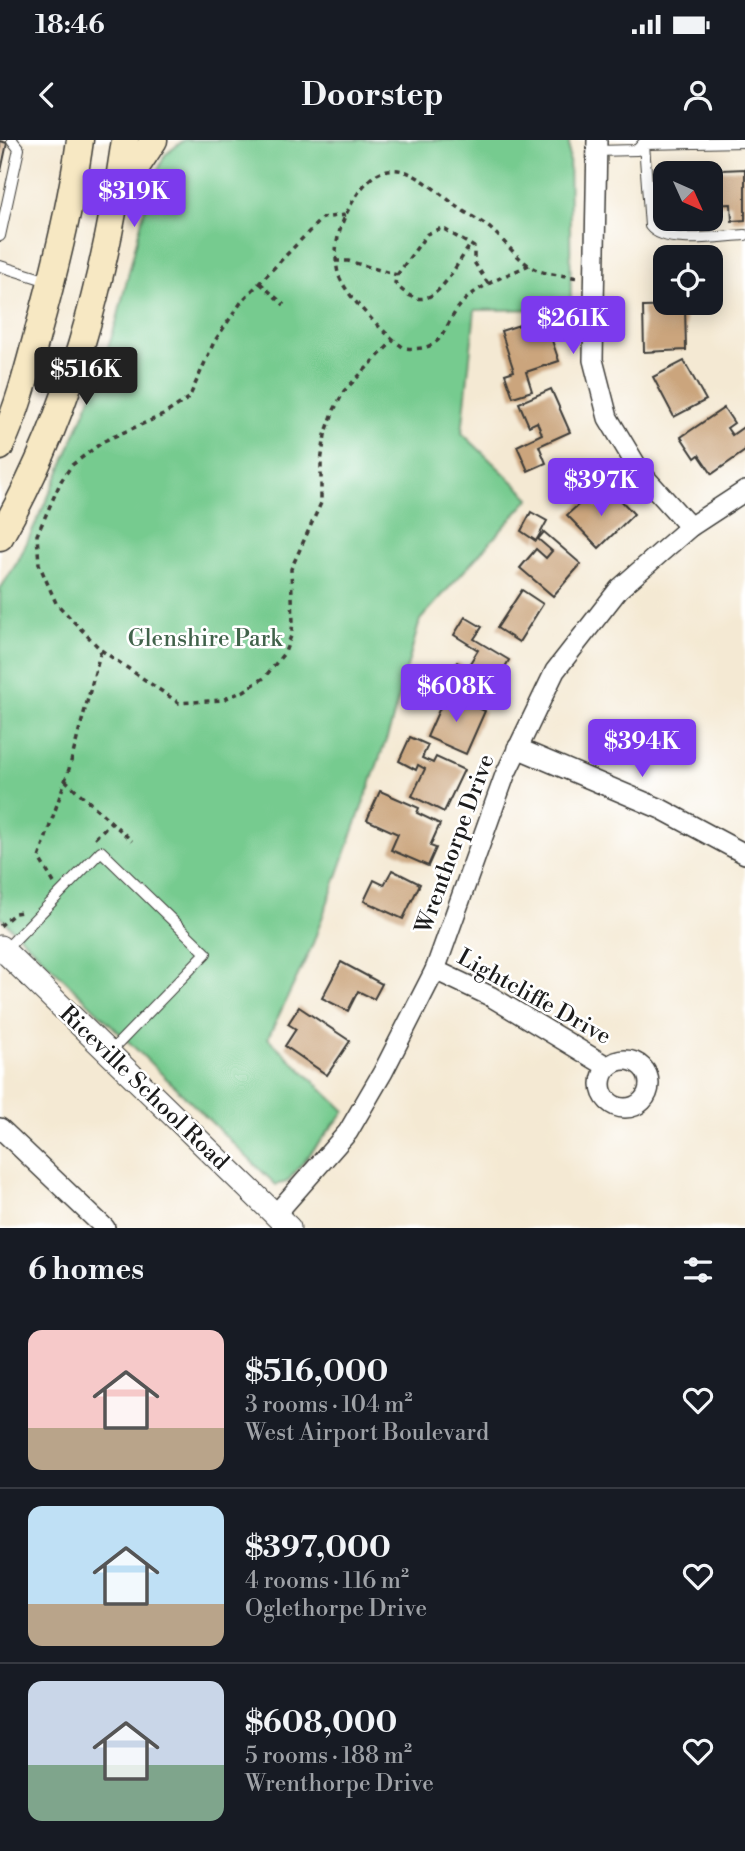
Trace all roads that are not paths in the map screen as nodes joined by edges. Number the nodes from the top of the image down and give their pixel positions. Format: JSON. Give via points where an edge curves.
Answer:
{"nodes":[{"id":1,"x":12,"y":140,"type":"edge"},
{"id":2,"x":63,"y":140,"type":"edge"},
{"id":3,"x":80,"y":140,"type":"edge"},
{"id":4,"x":125,"y":140,"type":"edge"},
{"id":5,"x":154,"y":140,"type":"edge"},
{"id":6,"x":644,"y":142,"type":"edge"},
{"id":7,"x":745,"y":142,"type":"edge"},
{"id":8,"x":596,"y":146,"type":"edge"},
{"id":9,"x":75,"y":180,"type":"junction"},
{"id":10,"x":117,"y":197,"type":"junction"},
{"id":11,"x":745,"y":235,"type":"edge"},
{"id":12,"x":0,"y":236,"type":"edge"},
{"id":13,"x":0,"y":266,"type":"edge"},
{"id":14,"x":52,"y":282,"type":"junction"},
{"id":15,"x":0,"y":447,"type":"edge"},
{"id":16,"x":745,"y":491,"type":"edge"},
{"id":17,"x":690,"y":527,"type":"junction"},
{"id":18,"x":0,"y":537,"type":"edge"},
{"id":19,"x":517,"y":748,"type":"junction"},
{"id":20,"x":745,"y":854,"type":"edge"},
{"id":21,"x":2,"y":949,"type":"edge"},
{"id":22,"x":435,"y":971,"type":"junction"},
{"id":23,"x":109,"y":1054,"type":"junction"},
{"id":24,"x":608,"y":1067,"type":"dead end"},
{"id":25,"x":0,"y":1128,"type":"edge"},
{"id":26,"x":282,"y":1221,"type":"edge"},
{"id":27,"x":105,"y":1228,"type":"edge"}],
"edges":[{"from":1,"to":12,"type":"lane","via":[[19,149]]},
{"from":2,"to":9,"type":"main road"},
{"from":3,"to":9,"type":"main road"},
{"from":4,"to":10,"type":"main road"},
{"from":5,"to":10,"type":"main road"},
{"from":6,"to":7,"type":"lane"},
{"from":6,"to":8,"type":"lane","via":[[637,150]]},
{"from":6,"to":11,"type":"lane","via":[[650,226],[655,234],[672,238]]},
{"from":8,"to":17,"type":"street","via":[[593,360],[608,418],[641,473]]},
{"from":9,"to":14,"type":"main road"},
{"from":10,"to":18,"type":"main road","via":[[94,307],[69,386]]},
{"from":13,"to":14,"type":"lane"},
{"from":14,"to":15,"type":"main road","via":[[15,416]]},
{"from":16,"to":17,"type":"street","name":"Wrenthorpe Drive"},
{"from":17,"to":19,"type":"street","name":"Wrenthorpe Drive","via":[[619,589],[595,619],[555,671]]},
{"from":19,"to":20,"type":"street","via":[[661,809]]},
{"from":19,"to":22,"type":"street","name":"Wrenthorpe Drive"},
{"from":21,"to":23,"type":"street","name":"Riceville School Road"},
{"from":21,"to":23,"type":"lane","via":[[101,850],[206,953]]},
{"from":22,"to":24,"type":"street","name":"Lightcliffe Drive","via":[[490,996]]},
{"from":22,"to":26,"type":"street","name":"Wrenthorpe Drive","via":[[348,1132]]},
{"from":23,"to":26,"type":"street","name":"Riceville School Road"},
{"from":25,"to":27,"type":"street"}]}
